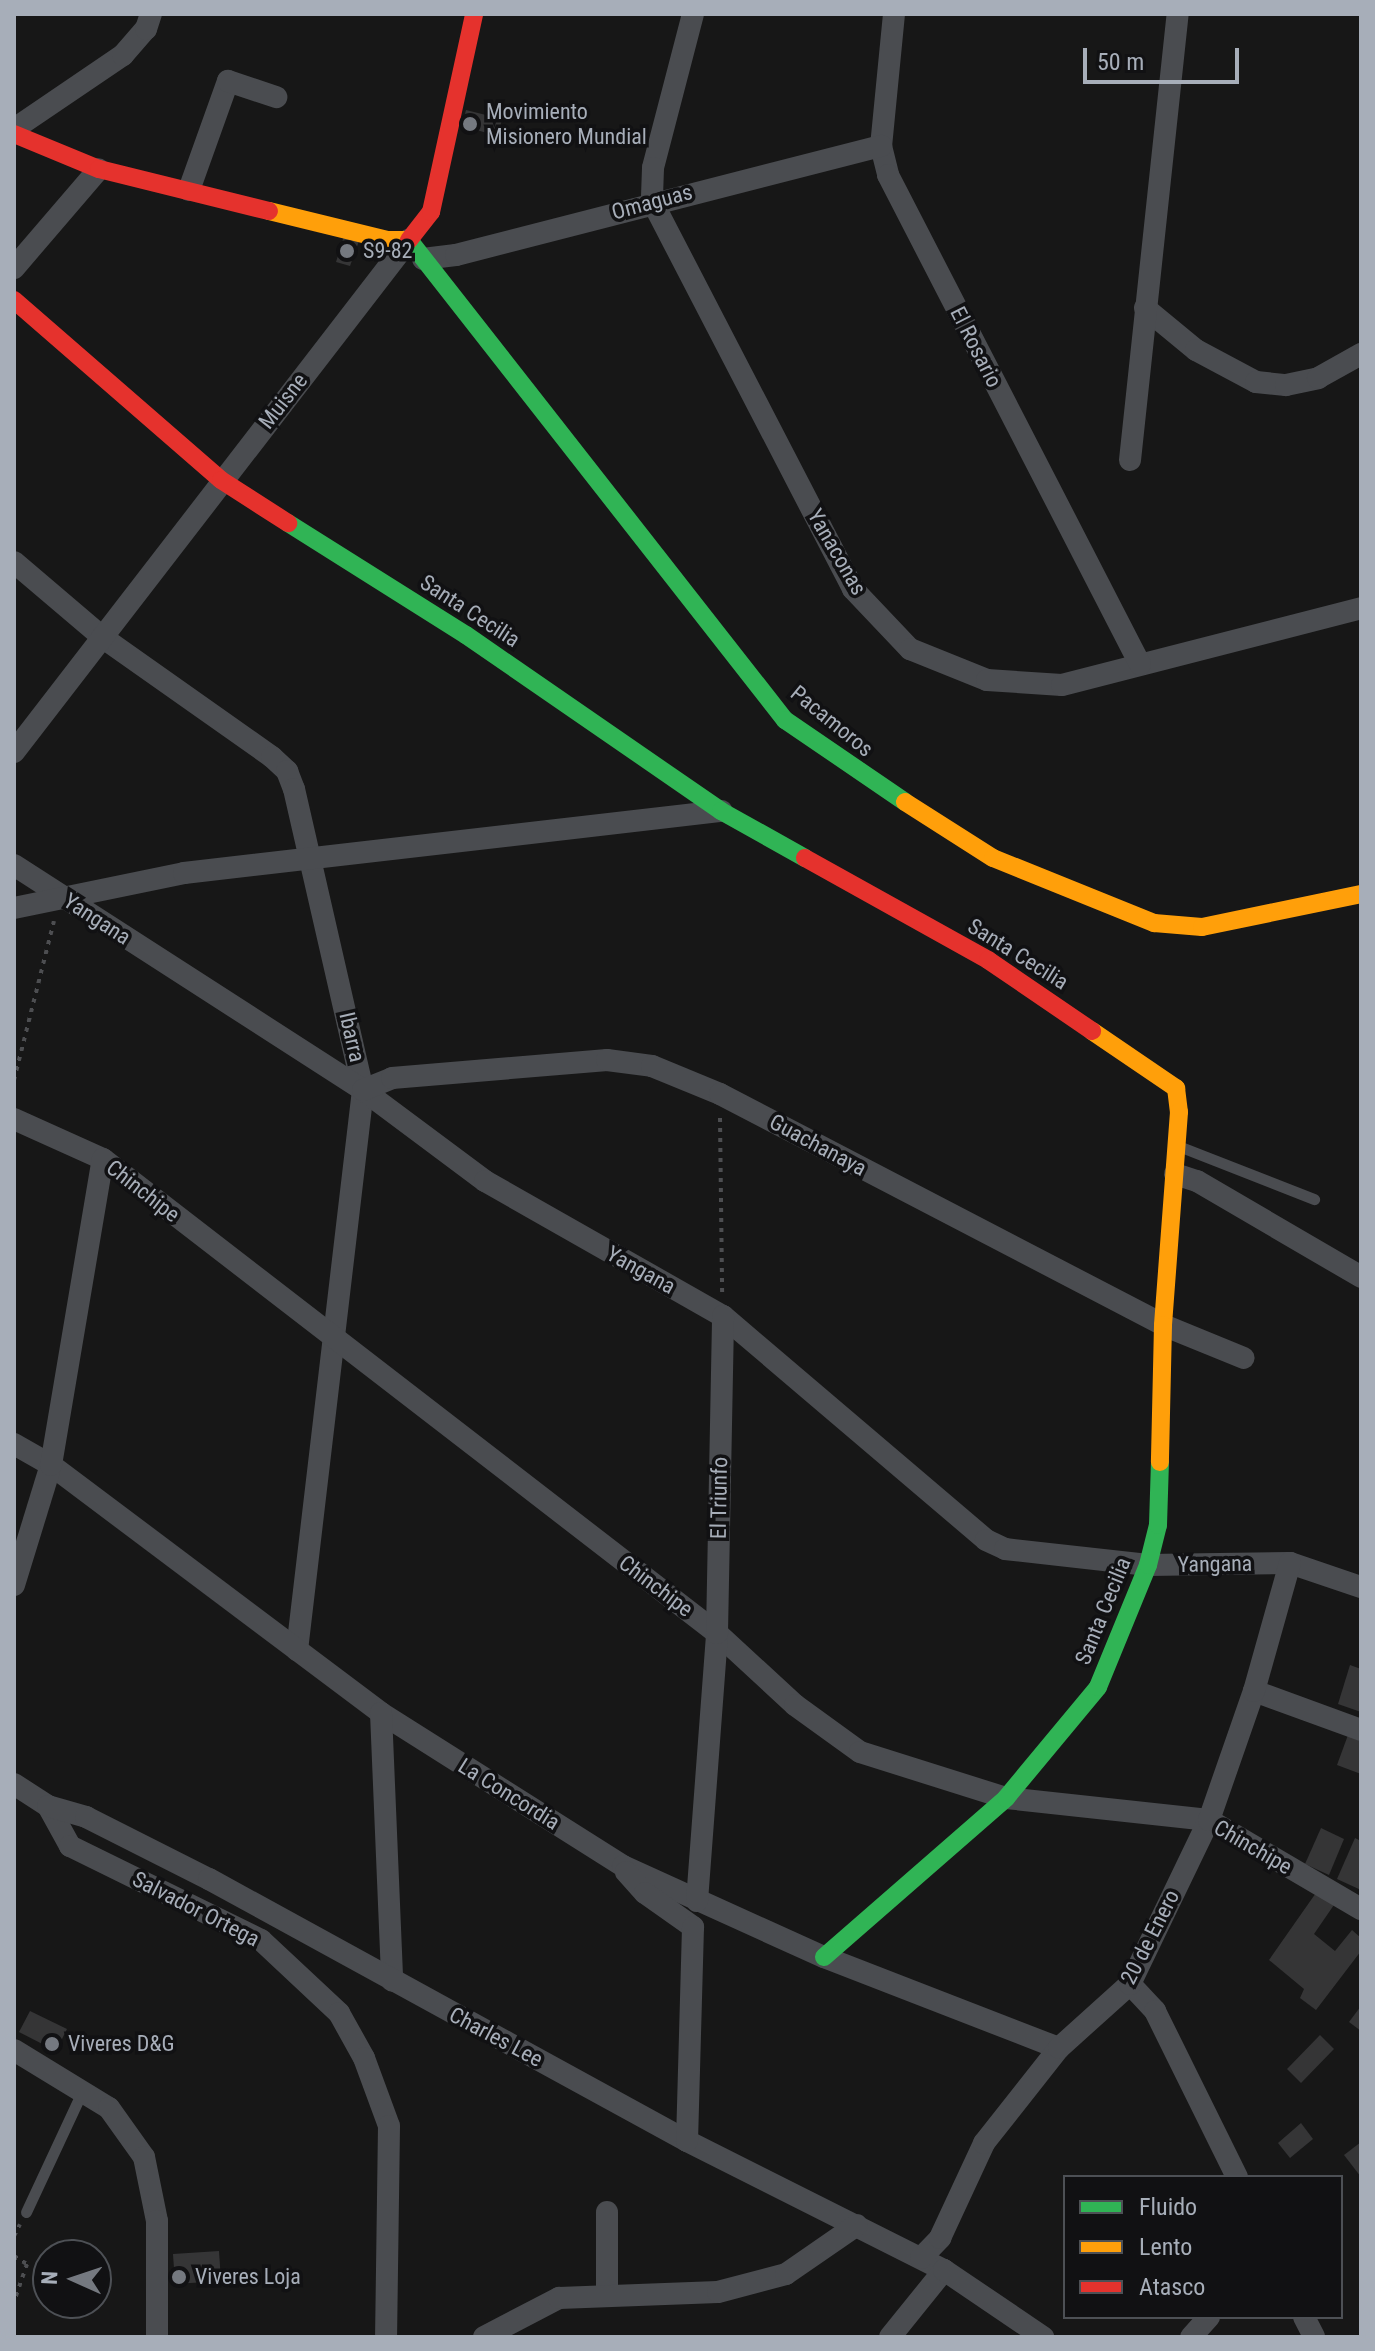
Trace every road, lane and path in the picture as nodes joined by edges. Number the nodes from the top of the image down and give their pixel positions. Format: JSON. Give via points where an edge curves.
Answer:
{"nodes":[{"id":1,"x":151,"y":14,"type":"edge"},
{"id":2,"x":474,"y":14,"type":"edge"},
{"id":3,"x":693,"y":14,"type":"edge"},
{"id":4,"x":894,"y":14,"type":"edge"},
{"id":5,"x":1178,"y":14,"type":"edge"},
{"id":6,"x":276,"y":97,"type":"dead end"},
{"id":7,"x":14,"y":131,"type":"edge"},
{"id":8,"x":881,"y":146,"type":"junction"},
{"id":9,"x":99,"y":169,"type":"junction"},
{"id":10,"x":189,"y":190,"type":"junction"},
{"id":11,"x":652,"y":201,"type":"junction"},
{"id":12,"x":409,"y":240,"type":"junction"},
{"id":13,"x":423,"y":259,"type":"junction"},
{"id":14,"x":14,"y":268,"type":"edge"},
{"id":15,"x":14,"y":300,"type":"edge"},
{"id":16,"x":1145,"y":308,"type":"junction"},
{"id":17,"x":1361,"y":354,"type":"edge"},
{"id":18,"x":1130,"y":460,"type":"dead end"},
{"id":19,"x":221,"y":480,"type":"junction"},
{"id":20,"x":14,"y":562,"type":"edge"},
{"id":21,"x":1361,"y":608,"type":"edge"},
{"id":22,"x":102,"y":637,"type":"junction"},
{"id":23,"x":1140,"y":664,"type":"junction"},
{"id":24,"x":14,"y":752,"type":"edge"},
{"id":25,"x":721,"y":811,"type":"junction"},
{"id":26,"x":312,"y":862,"type":"junction"},
{"id":27,"x":14,"y":865,"type":"edge"},
{"id":28,"x":1361,"y":894,"type":"edge"},
{"id":29,"x":61,"y":895,"type":"junction"},
{"id":30,"x":14,"y":908,"type":"edge"},
{"id":31,"x":14,"y":1080,"type":"edge"},
{"id":32,"x":363,"y":1090,"type":"junction"},
{"id":33,"x":720,"y":1094,"type":"junction"},
{"id":34,"x":14,"y":1119,"type":"edge"},
{"id":35,"x":1177,"y":1146,"type":"junction"},
{"id":36,"x":103,"y":1159,"type":"junction"},
{"id":37,"x":1175,"y":1174,"type":"junction"},
{"id":38,"x":1314,"y":1199,"type":"dead end"},
{"id":39,"x":1361,"y":1277,"type":"edge"},
{"id":40,"x":723,"y":1316,"type":"junction"},
{"id":41,"x":1163,"y":1325,"type":"junction"},
{"id":42,"x":336,"y":1342,"type":"junction"},
{"id":43,"x":1244,"y":1358,"type":"dead end"},
{"id":44,"x":14,"y":1444,"type":"edge"},
{"id":45,"x":51,"y":1465,"type":"junction"},
{"id":46,"x":1290,"y":1563,"type":"junction"},
{"id":47,"x":1148,"y":1565,"type":"junction"},
{"id":48,"x":14,"y":1585,"type":"edge"},
{"id":49,"x":1361,"y":1587,"type":"edge"},
{"id":50,"x":717,"y":1633,"type":"junction"},
{"id":51,"x":297,"y":1650,"type":"junction"},
{"id":52,"x":1254,"y":1691,"type":"junction"},
{"id":53,"x":381,"y":1713,"type":"junction"},
{"id":54,"x":1361,"y":1730,"type":"edge"},
{"id":55,"x":14,"y":1784,"type":"edge"},
{"id":56,"x":1006,"y":1798,"type":"junction"},
{"id":57,"x":48,"y":1806,"type":"junction"},
{"id":58,"x":1209,"y":1820,"type":"junction"},
{"id":59,"x":623,"y":1866,"type":"junction"},
{"id":60,"x":697,"y":1901,"type":"junction"},
{"id":61,"x":1361,"y":1909,"type":"edge"},
{"id":62,"x":824,"y":1957,"type":"junction"},
{"id":63,"x":392,"y":1981,"type":"junction"},
{"id":64,"x":1130,"y":1984,"type":"junction"},
{"id":65,"x":1059,"y":2048,"type":"junction"},
{"id":66,"x":14,"y":2050,"type":"edge"},
{"id":67,"x":83,"y":2090,"type":"junction"},
{"id":68,"x":687,"y":2141,"type":"junction"},
{"id":69,"x":1236,"y":2175,"type":"edge"},
{"id":70,"x":26,"y":2212,"type":"dead end"},
{"id":71,"x":607,"y":2212,"type":"dead end"},
{"id":72,"x":857,"y":2225,"type":"junction"},
{"id":73,"x":14,"y":2256,"type":"edge"},
{"id":74,"x":921,"y":2258,"type":"junction"},
{"id":75,"x":944,"y":2270,"type":"junction"},
{"id":76,"x":607,"y":2295,"type":"junction"},
{"id":77,"x":14,"y":2301,"type":"edge"},
{"id":78,"x":1207,"y":2319,"type":"edge"},
{"id":79,"x":1305,"y":2319,"type":"edge"},
{"id":80,"x":157,"y":2337,"type":"edge"},
{"id":81,"x":386,"y":2337,"type":"edge"},
{"id":82,"x":484,"y":2337,"type":"edge"},
{"id":83,"x":890,"y":2337,"type":"edge"},
{"id":84,"x":1043,"y":2337,"type":"edge"},
{"id":85,"x":1191,"y":2337,"type":"edge"},
{"id":86,"x":1314,"y":2337,"type":"edge"}],
"edges":[{"from":1,"to":7,"type":"street","via":[[146,29],[123,55]]},
{"from":2,"to":12,"type":"street","name":"Muisne","via":[[431,212]]},
{"from":3,"to":11,"type":"street","via":[[653,168]]},
{"from":4,"to":8,"type":"street","name":"El Rosario"},
{"from":5,"to":16,"type":"street"},
{"from":6,"to":10,"type":"street","via":[[228,81]]},
{"from":7,"to":9,"type":"street"},
{"from":8,"to":11,"type":"street","name":"Omaguas"},
{"from":8,"to":23,"type":"street","name":"El Rosario","via":[[888,175]]},
{"from":9,"to":10,"type":"street"},
{"from":9,"to":14,"type":"street"},
{"from":10,"to":12,"type":"street","via":[[388,240]]},
{"from":11,"to":13,"type":"street","name":"Omaguas","via":[[456,255]]},
{"from":11,"to":23,"type":"street","name":"Yanaconas","via":[[853,589],[910,649],[987,680],[1062,685]]},
{"from":12,"to":13,"type":"street","name":"Pacamoros"},
{"from":12,"to":19,"type":"street","name":"Muisne"},
{"from":13,"to":28,"type":"street","name":"Pacamoros","via":[[765,697],[785,720],[847,766],[993,858],[1154,923],[1202,927]]},
{"from":15,"to":19,"type":"street","name":"Santa Cecilia"},
{"from":16,"to":17,"type":"street","via":[[1196,350],[1256,382],[1286,385],[1318,378]]},
{"from":16,"to":18,"type":"street"},
{"from":19,"to":22,"type":"street","name":"Muisne"},
{"from":19,"to":25,"type":"street","name":"Santa Cecilia","via":[[466,635]]},
{"from":20,"to":22,"type":"street","name":"Ibarra"},
{"from":21,"to":23,"type":"street","name":"Yanaconas"},
{"from":22,"to":24,"type":"street","name":"Muisne"},
{"from":22,"to":26,"type":"street","name":"Ibarra","via":[[287,771]]},
{"from":25,"to":26,"type":"street"},
{"from":25,"to":35,"type":"street","name":"Santa Cecilia","via":[[988,960],[1153,1071],[1176,1088]]},
{"from":26,"to":29,"type":"street","via":[[184,873]]},
{"from":26,"to":32,"type":"street","name":"Ibarra"},
{"from":27,"to":29,"type":"street","name":"Yangana"},
{"from":29,"to":30,"type":"street"},
{"from":29,"to":31,"type":"path"},
{"from":29,"to":32,"type":"street","name":"Yangana"},
{"from":32,"to":33,"type":"street","name":"Guachanaya","via":[[392,1078],[607,1060],[652,1066]]},
{"from":32,"to":40,"type":"street","name":"Yangana","via":[[485,1181]]},
{"from":32,"to":42,"type":"street","name":"Ibarra"},
{"from":33,"to":40,"type":"path"},
{"from":33,"to":41,"type":"street","name":"Guachanaya"},
{"from":34,"to":36,"type":"street","name":"Chinchipe"},
{"from":35,"to":37,"type":"street","name":"Santa Cecilia"},
{"from":35,"to":38,"type":"lane"},
{"from":36,"to":42,"type":"street","name":"Chinchipe"},
{"from":36,"to":45,"type":"street"},
{"from":37,"to":39,"type":"street","via":[[1205,1186]]},
{"from":37,"to":41,"type":"street","name":"Santa Cecilia"},
{"from":40,"to":47,"type":"street","name":"Yangana","via":[[986,1540],[1005,1549]]},
{"from":40,"to":50,"type":"street","name":"El Triunfo"},
{"from":41,"to":43,"type":"street","name":"Guachanaya"},
{"from":41,"to":47,"type":"street","name":"Santa Cecilia","via":[[1158,1525]]},
{"from":42,"to":50,"type":"street","name":"Chinchipe"},
{"from":42,"to":51,"type":"street","name":"Ibarra"},
{"from":44,"to":45,"type":"street","name":"La Concordia"},
{"from":45,"to":48,"type":"street"},
{"from":45,"to":51,"type":"street","name":"La Concordia"},
{"from":46,"to":47,"type":"street","name":"Yangana"},
{"from":46,"to":49,"type":"street","name":"Yangana"},
{"from":46,"to":52,"type":"street","name":"20 de Enero"},
{"from":47,"to":56,"type":"street","name":"Santa Cecilia","via":[[1098,1687]]},
{"from":50,"to":56,"type":"street","name":"Chinchipe","via":[[795,1705],[860,1752]]},
{"from":50,"to":60,"type":"street","name":"El Triunfo"},
{"from":51,"to":53,"type":"street","name":"La Concordia"},
{"from":52,"to":54,"type":"street"},
{"from":52,"to":58,"type":"street","name":"20 de Enero"},
{"from":53,"to":59,"type":"street","name":"La Concordia"},
{"from":53,"to":63,"type":"street"},
{"from":55,"to":57,"type":"street","name":"Salvador Ortega"},
{"from":56,"to":58,"type":"street","name":"Chinchipe"},
{"from":56,"to":62,"type":"street","name":"Santa Cecilia"},
{"from":57,"to":63,"type":"street","name":"Charles Lee","via":[[86,1817],[209,1879]]},
{"from":57,"to":81,"type":"street","name":"Salvador Ortega","via":[[70,1846],[261,1940],[339,2013],[364,2058],[389,2126]]},
{"from":58,"to":61,"type":"street","name":"Chinchipe"},
{"from":58,"to":64,"type":"street","name":"20 de Enero"},
{"from":59,"to":60,"type":"street","name":"La Concordia"},
{"from":59,"to":68,"type":"street","via":[[637,1887],[693,1927]]},
{"from":60,"to":62,"type":"street","name":"La Concordia"},
{"from":62,"to":65,"type":"street","name":"La Concordia"},
{"from":63,"to":68,"type":"street","name":"Charles Lee"},
{"from":64,"to":65,"type":"street","name":"20 de Enero"},
{"from":64,"to":69,"type":"street","via":[[1155,2011]]},
{"from":65,"to":74,"type":"street","name":"20 de Enero","via":[[984,2143],[940,2238]]},
{"from":66,"to":67,"type":"street"},
{"from":67,"to":70,"type":"lane"},
{"from":67,"to":80,"type":"street","via":[[109,2108],[144,2157],[157,2221]]},
{"from":68,"to":72,"type":"street","name":"Charles Lee"},
{"from":71,"to":76,"type":"street"},
{"from":72,"to":74,"type":"street","name":"Charles Lee"},
{"from":72,"to":76,"type":"street","via":[[786,2274],[718,2292]]},
{"from":73,"to":77,"type":"path","via":[[27,2264]]},
{"from":74,"to":75,"type":"street","name":"Charles Lee"},
{"from":75,"to":83,"type":"street"},
{"from":75,"to":84,"type":"street","name":"Charles Lee"},
{"from":76,"to":82,"type":"street","via":[[559,2298]]},
{"from":78,"to":85,"type":"street"},
{"from":79,"to":86,"type":"street"}]}
